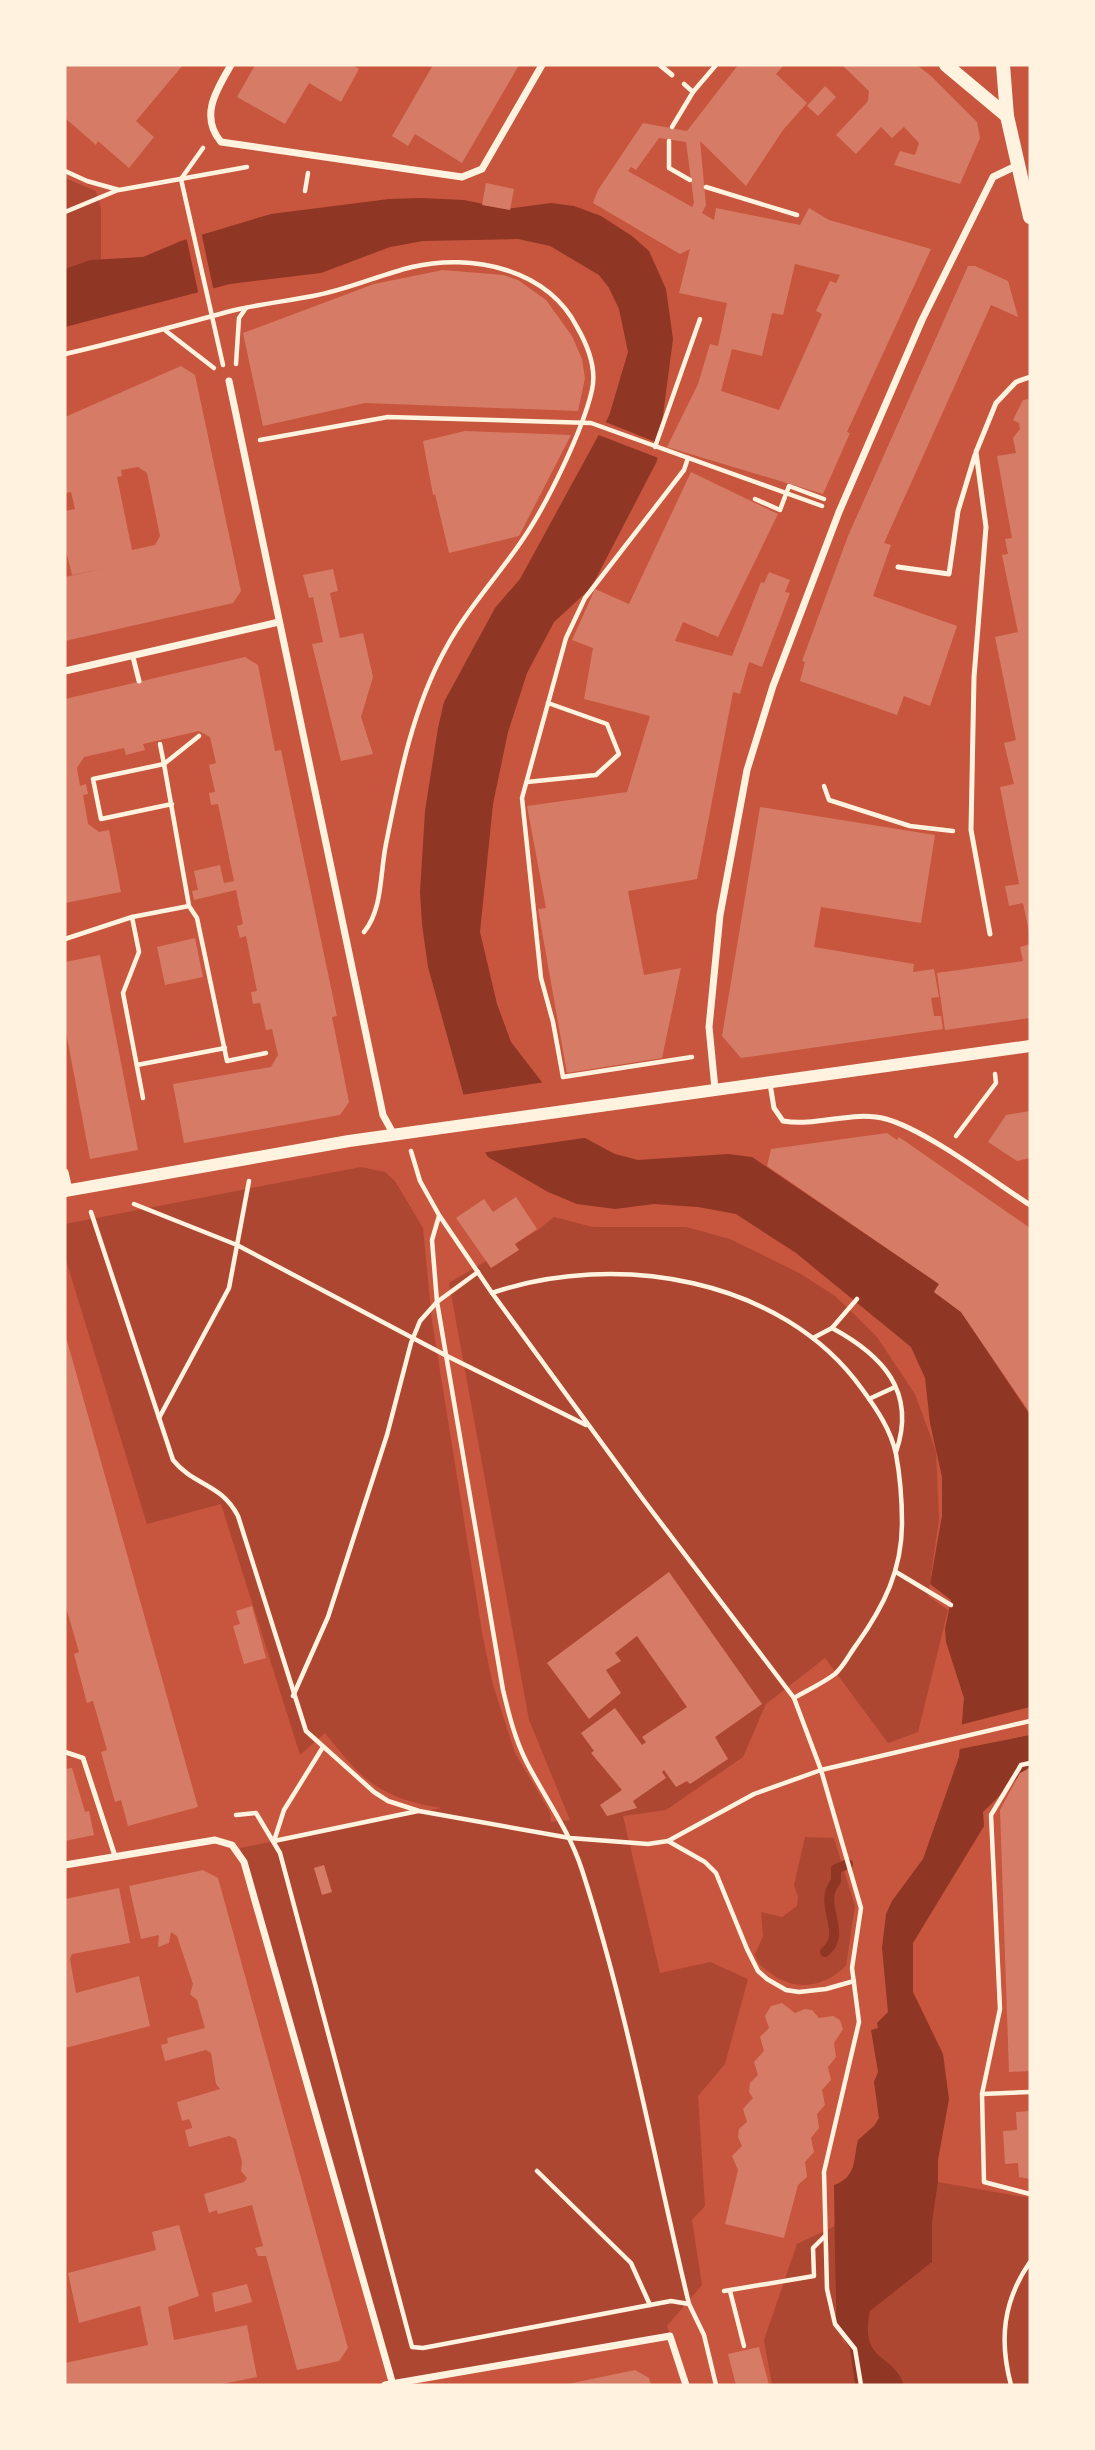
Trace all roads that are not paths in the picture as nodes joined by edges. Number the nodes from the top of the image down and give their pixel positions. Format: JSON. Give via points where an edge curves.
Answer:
{"nodes":[{"id":1,"x":231,"y":65,"type":"edge"},
{"id":2,"x":542,"y":65,"type":"edge"},
{"id":3,"x":660,"y":65,"type":"edge"},
{"id":4,"x":946,"y":65,"type":"edge"},
{"id":5,"x":1003,"y":65,"type":"edge"},
{"id":6,"x":672,"y":75,"type":"road end"},
{"id":7,"x":1007,"y":116,"type":"junction"},
{"id":8,"x":1019,"y":164,"type":"junction"},
{"id":9,"x":1030,"y":217,"type":"edge"},
{"id":10,"x":1030,"y":377,"type":"edge"},
{"id":11,"x":229,"y":381,"type":"dead end"},
{"id":12,"x":976,"y":453,"type":"junction"},
{"id":13,"x":898,"y":567,"type":"dead end"},
{"id":14,"x":279,"y":622,"type":"junction"},
{"id":15,"x":133,"y":657,"type":"junction"},
{"id":16,"x":65,"y":671,"type":"edge"},
{"id":17,"x":139,"y":681,"type":"dead end"},
{"id":18,"x":990,"y":934,"type":"dead end"},
{"id":19,"x":1030,"y":1046,"type":"edge"},
{"id":20,"x":769,"y":1082,"type":"junction"},
{"id":21,"x":715,"y":1089,"type":"junction"},
{"id":22,"x":400,"y":1134,"type":"junction"},
{"id":23,"x":65,"y":1172,"type":"edge"},
{"id":24,"x":67,"y":1190,"type":"edge"},
{"id":25,"x":1030,"y":1205,"type":"edge"},
{"id":26,"x":65,"y":1752,"type":"edge"},
{"id":27,"x":115,"y":1856,"type":"junction"},
{"id":28,"x":65,"y":1865,"type":"edge"},
{"id":29,"x":390,"y":2385,"type":"edge"},
{"id":30,"x":686,"y":2385,"type":"edge"}],
"edges":[{"from":1,"to":2,"type":"street","via":[[211,104],[211,127],[221,142],[445,177],[462,177],[482,169]]},
{"from":3,"to":6,"type":"lane"},
{"from":4,"to":7,"type":"main road"},
{"from":5,"to":7,"type":"main road"},
{"from":7,"to":8,"type":"main road"},
{"from":8,"to":9,"type":"main road"},
{"from":8,"to":21,"type":"street","via":[[993,177],[922,320],[839,512],[773,686],[747,770],[720,915],[709,1027]]},
{"from":10,"to":12,"type":"lane","via":[[1016,382],[996,403]]},
{"from":11,"to":14,"type":"street"},
{"from":12,"to":13,"type":"lane","via":[[958,510],[949,574]]},
{"from":12,"to":18,"type":"lane","via":[[986,527],[974,677],[971,830]]},
{"from":14,"to":15,"type":"street"},
{"from":14,"to":22,"type":"street","via":[[383,1115]]},
{"from":15,"to":16,"type":"street"},
{"from":15,"to":17,"type":"lane"},
{"from":19,"to":20,"type":"street"},
{"from":20,"to":21,"type":"street"},
{"from":20,"to":25,"type":"lane","via":[[774,1108],[783,1121],[885,1119],[945,1150]]},
{"from":21,"to":22,"type":"street"},
{"from":22,"to":24,"type":"street"},
{"from":23,"to":24,"type":"street"},
{"from":26,"to":27,"type":"lane","via":[[83,1758]]},
{"from":27,"to":28,"type":"street"},
{"from":27,"to":29,"type":"street","via":[[215,1840],[232,1845],[244,1863]]},
{"from":29,"to":30,"type":"street","via":[[670,2336]]}]}
